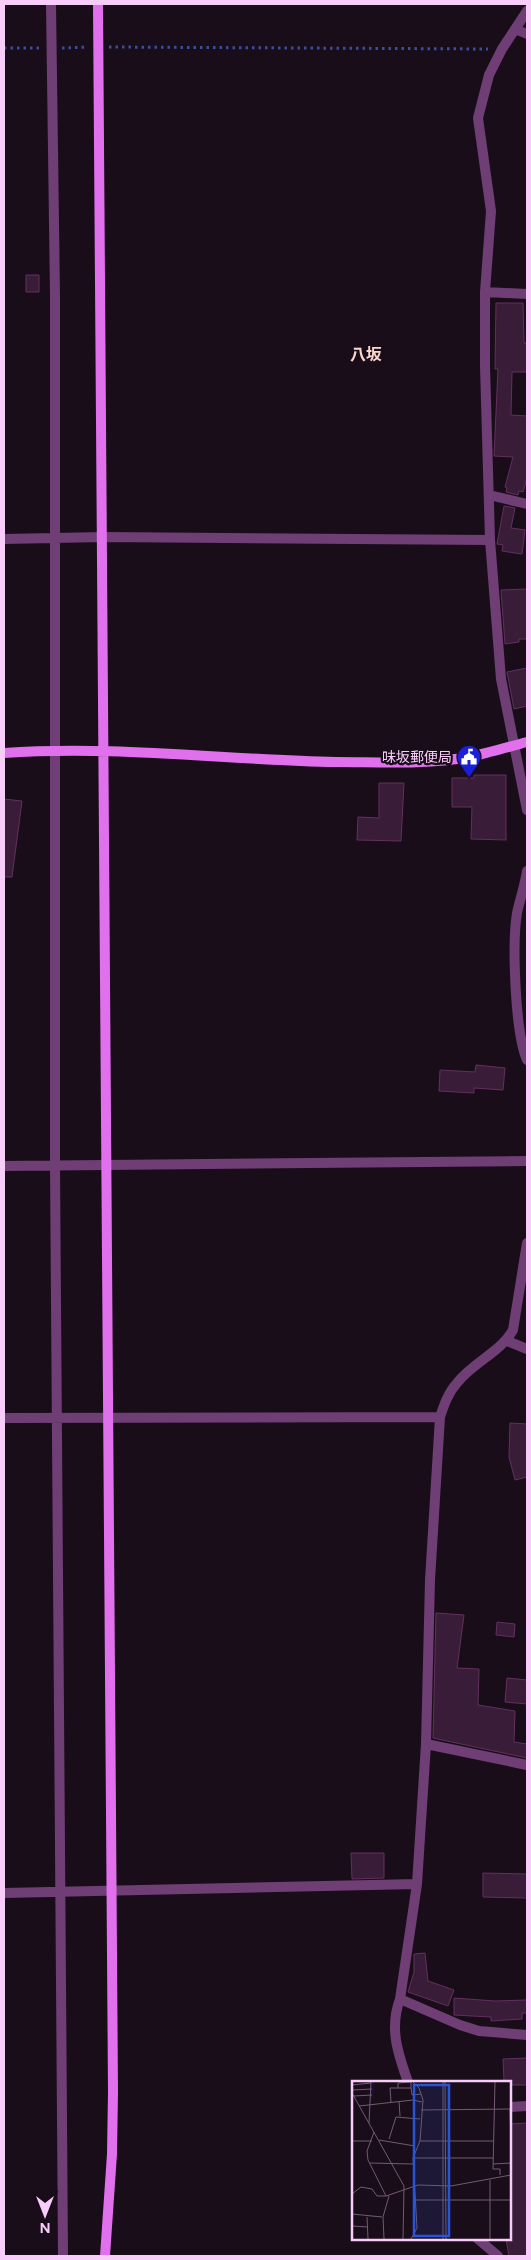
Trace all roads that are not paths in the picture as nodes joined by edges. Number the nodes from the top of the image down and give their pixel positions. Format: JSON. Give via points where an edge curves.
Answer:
{"nodes":[{"id":1,"x":51,"y":4,"type":"edge"},
{"id":2,"x":98,"y":4,"type":"edge"},
{"id":3,"x":527,"y":11,"type":"edge"},
{"id":4,"x":515,"y":29,"type":"junction"},
{"id":5,"x":527,"y":34,"type":"edge"},
{"id":6,"x":485,"y":292,"type":"junction"},
{"id":7,"x":527,"y":294,"type":"edge"},
{"id":8,"x":489,"y":495,"type":"junction"},
{"id":9,"x":527,"y":504,"type":"edge"},
{"id":10,"x":103,"y":537,"type":"junction"},
{"id":11,"x":4,"y":539,"type":"edge"},
{"id":12,"x":54,"y":539,"type":"junction"},
{"id":13,"x":490,"y":540,"type":"junction"},
{"id":14,"x":527,"y":742,"type":"edge"},
{"id":15,"x":514,"y":746,"type":"junction"},
{"id":16,"x":54,"y":749,"type":"junction"},
{"id":17,"x":103,"y":750,"type":"junction"},
{"id":18,"x":4,"y":753,"type":"edge"},
{"id":19,"x":527,"y":810,"type":"edge"},
{"id":20,"x":527,"y":871,"type":"edge"},
{"id":21,"x":527,"y":1060,"type":"edge"},
{"id":22,"x":527,"y":1161,"type":"edge"},
{"id":23,"x":106,"y":1165,"type":"junction"},
{"id":24,"x":4,"y":1166,"type":"edge"},
{"id":25,"x":55,"y":1166,"type":"junction"},
{"id":26,"x":527,"y":1243,"type":"edge"},
{"id":27,"x":507,"y":1340,"type":"junction"},
{"id":28,"x":527,"y":1349,"type":"edge"},
{"id":29,"x":107,"y":1417,"type":"junction"},
{"id":30,"x":440,"y":1417,"type":"junction"},
{"id":31,"x":4,"y":1418,"type":"edge"},
{"id":32,"x":58,"y":1418,"type":"junction"},
{"id":33,"x":426,"y":1744,"type":"junction"},
{"id":34,"x":527,"y":1765,"type":"edge"},
{"id":35,"x":416,"y":1884,"type":"junction"},
{"id":36,"x":110,"y":1891,"type":"junction"},
{"id":37,"x":60,"y":1892,"type":"junction"},
{"id":38,"x":4,"y":1893,"type":"edge"},
{"id":39,"x":400,"y":1999,"type":"junction"},
{"id":40,"x":527,"y":2034,"type":"edge"},
{"id":41,"x":408,"y":2081,"type":"edge"},
{"id":42,"x":527,"y":2106,"type":"edge"},
{"id":43,"x":511,"y":2107,"type":"edge"},
{"id":44,"x":479,"y":2240,"type":"edge"},
{"id":45,"x":63,"y":2256,"type":"edge"},
{"id":46,"x":105,"y":2256,"type":"edge"},
{"id":47,"x":498,"y":2256,"type":"edge"}],
"edges":[{"from":1,"to":12,"type":"street"},
{"from":2,"to":10,"type":"street"},
{"from":3,"to":4,"type":"street"},
{"from":4,"to":5,"type":"street"},
{"from":4,"to":6,"type":"street","via":[[483,91],[478,118],[491,211]]},
{"from":6,"to":7,"type":"street"},
{"from":6,"to":8,"type":"street"},
{"from":8,"to":9,"type":"street"},
{"from":8,"to":13,"type":"street"},
{"from":10,"to":12,"type":"street"},
{"from":10,"to":13,"type":"street"},
{"from":10,"to":17,"type":"street"},
{"from":11,"to":12,"type":"street"},
{"from":12,"to":16,"type":"street"},
{"from":13,"to":15,"type":"street","via":[[501,679]]},
{"from":14,"to":15,"type":"street"},
{"from":15,"to":17,"type":"street","via":[[468,757],[402,763]]},
{"from":15,"to":19,"type":"street"},
{"from":16,"to":17,"type":"street"},
{"from":16,"to":18,"type":"street"},
{"from":16,"to":25,"type":"street"},
{"from":17,"to":23,"type":"street"},
{"from":20,"to":21,"type":"street","via":[[517,914],[516,964],[517,1014]]},
{"from":22,"to":23,"type":"street"},
{"from":23,"to":25,"type":"street"},
{"from":23,"to":29,"type":"street"},
{"from":24,"to":25,"type":"street"},
{"from":25,"to":32,"type":"street"},
{"from":26,"to":27,"type":"street","via":[[518,1308]]},
{"from":27,"to":28,"type":"street"},
{"from":27,"to":30,"type":"street","via":[[457,1382]]},
{"from":29,"to":30,"type":"street"},
{"from":29,"to":32,"type":"street"},
{"from":29,"to":36,"type":"street"},
{"from":30,"to":33,"type":"street","via":[[430,1580]]},
{"from":31,"to":32,"type":"street"},
{"from":32,"to":37,"type":"street"},
{"from":33,"to":34,"type":"street"},
{"from":33,"to":35,"type":"street"},
{"from":35,"to":36,"type":"street"},
{"from":35,"to":39,"type":"street"},
{"from":36,"to":37,"type":"street"},
{"from":36,"to":46,"type":"street","via":[[112,2154]]},
{"from":37,"to":38,"type":"street"},
{"from":37,"to":45,"type":"street"},
{"from":39,"to":40,"type":"street","via":[[478,2030]]},
{"from":39,"to":41,"type":"street","via":[[393,2027]]},
{"from":42,"to":43,"type":"street"},
{"from":44,"to":47,"type":"street"}]}
